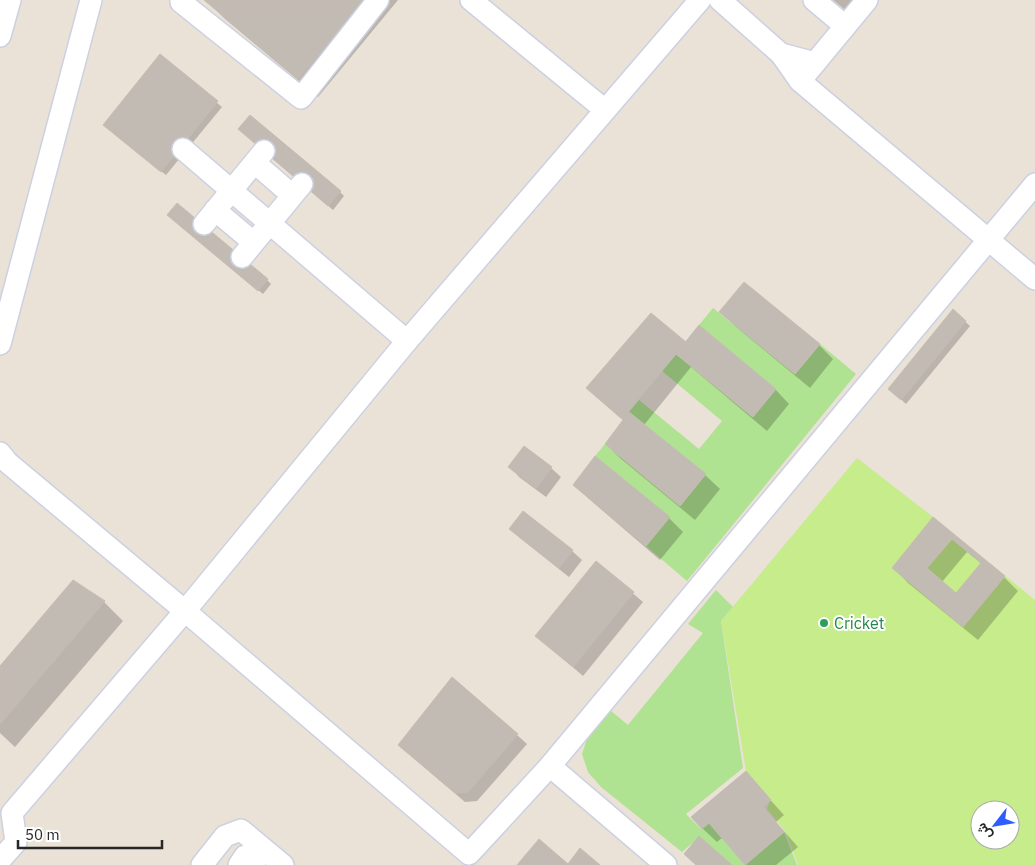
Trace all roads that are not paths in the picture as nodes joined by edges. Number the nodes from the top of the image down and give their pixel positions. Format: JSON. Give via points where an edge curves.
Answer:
{"nodes":[{"id":1,"x":10,"y":0,"type":"edge"},
{"id":2,"x":91,"y":0,"type":"edge"},
{"id":3,"x":183,"y":0,"type":"edge"},
{"id":4,"x":378,"y":0,"type":"edge"},
{"id":5,"x":471,"y":0,"type":"edge"},
{"id":6,"x":700,"y":0,"type":"edge"},
{"id":7,"x":720,"y":0,"type":"edge"},
{"id":8,"x":814,"y":0,"type":"edge"},
{"id":9,"x":868,"y":0,"type":"edge"},
{"id":10,"x":846,"y":26,"type":"junction"},
{"id":11,"x":0,"y":36,"type":"edge"},
{"id":12,"x":781,"y":54,"type":"junction"},
{"id":13,"x":815,"y":63,"type":"junction"},
{"id":14,"x":800,"y":81,"type":"junction"},
{"id":15,"x":605,"y":110,"type":"junction"},
{"id":16,"x":183,"y":149,"type":"dead end"},
{"id":17,"x":1035,"y":184,"type":"edge"},
{"id":18,"x":232,"y":191,"type":"junction"},
{"id":19,"x":269,"y":223,"type":"junction"},
{"id":20,"x":988,"y":240,"type":"junction"},
{"id":21,"x":1035,"y":279,"type":"edge"},
{"id":22,"x":407,"y":341,"type":"junction"},
{"id":23,"x":0,"y":344,"type":"edge"},
{"id":24,"x":0,"y":453,"type":"edge"},
{"id":25,"x":185,"y":611,"type":"junction"},
{"id":26,"x":550,"y":766,"type":"junction"},
{"id":27,"x":6,"y":820,"type":"edge"},
{"id":28,"x":464,"y":859,"type":"edge"},
{"id":29,"x":0,"y":860,"type":"edge"},
{"id":30,"x":202,"y":865,"type":"edge"},
{"id":31,"x":238,"y":865,"type":"edge"},
{"id":32,"x":255,"y":865,"type":"edge"},
{"id":33,"x":283,"y":865,"type":"edge"},
{"id":34,"x":666,"y":865,"type":"edge"}],
"edges":[{"from":1,"to":11,"type":"lane"},
{"from":2,"to":23,"type":"lane"},
{"from":3,"to":4,"type":"lane","via":[[181,2],[301,98]]},
{"from":5,"to":15,"type":"lane"},
{"from":6,"to":15,"type":"lane"},
{"from":7,"to":12,"type":"lane"},
{"from":8,"to":10,"type":"lane"},
{"from":9,"to":10,"type":"lane"},
{"from":10,"to":13,"type":"lane"},
{"from":12,"to":13,"type":"lane"},
{"from":12,"to":14,"type":"lane"},
{"from":13,"to":14,"type":"lane"},
{"from":14,"to":20,"type":"lane"},
{"from":15,"to":22,"type":"lane"},
{"from":16,"to":18,"type":"lane"},
{"from":17,"to":20,"type":"lane"},
{"from":18,"to":19,"type":"lane"},
{"from":18,"to":19,"type":"lane","via":[[210,217],[247,249]]},
{"from":18,"to":19,"type":"lane","via":[[260,157],[297,190]]},
{"from":19,"to":22,"type":"lane"},
{"from":20,"to":21,"type":"lane"},
{"from":20,"to":26,"type":"lane"},
{"from":22,"to":25,"type":"lane"},
{"from":24,"to":25,"type":"lane"},
{"from":25,"to":27,"type":"lane"},
{"from":25,"to":28,"type":"lane"},
{"from":26,"to":28,"type":"lane"},
{"from":26,"to":34,"type":"lane"},
{"from":27,"to":29,"type":"lane","via":[[16,842]]},
{"from":30,"to":33,"type":"lane","via":[[225,836],[241,830]]},
{"from":31,"to":32,"type":"lane","via":[[245,856]]}]}
